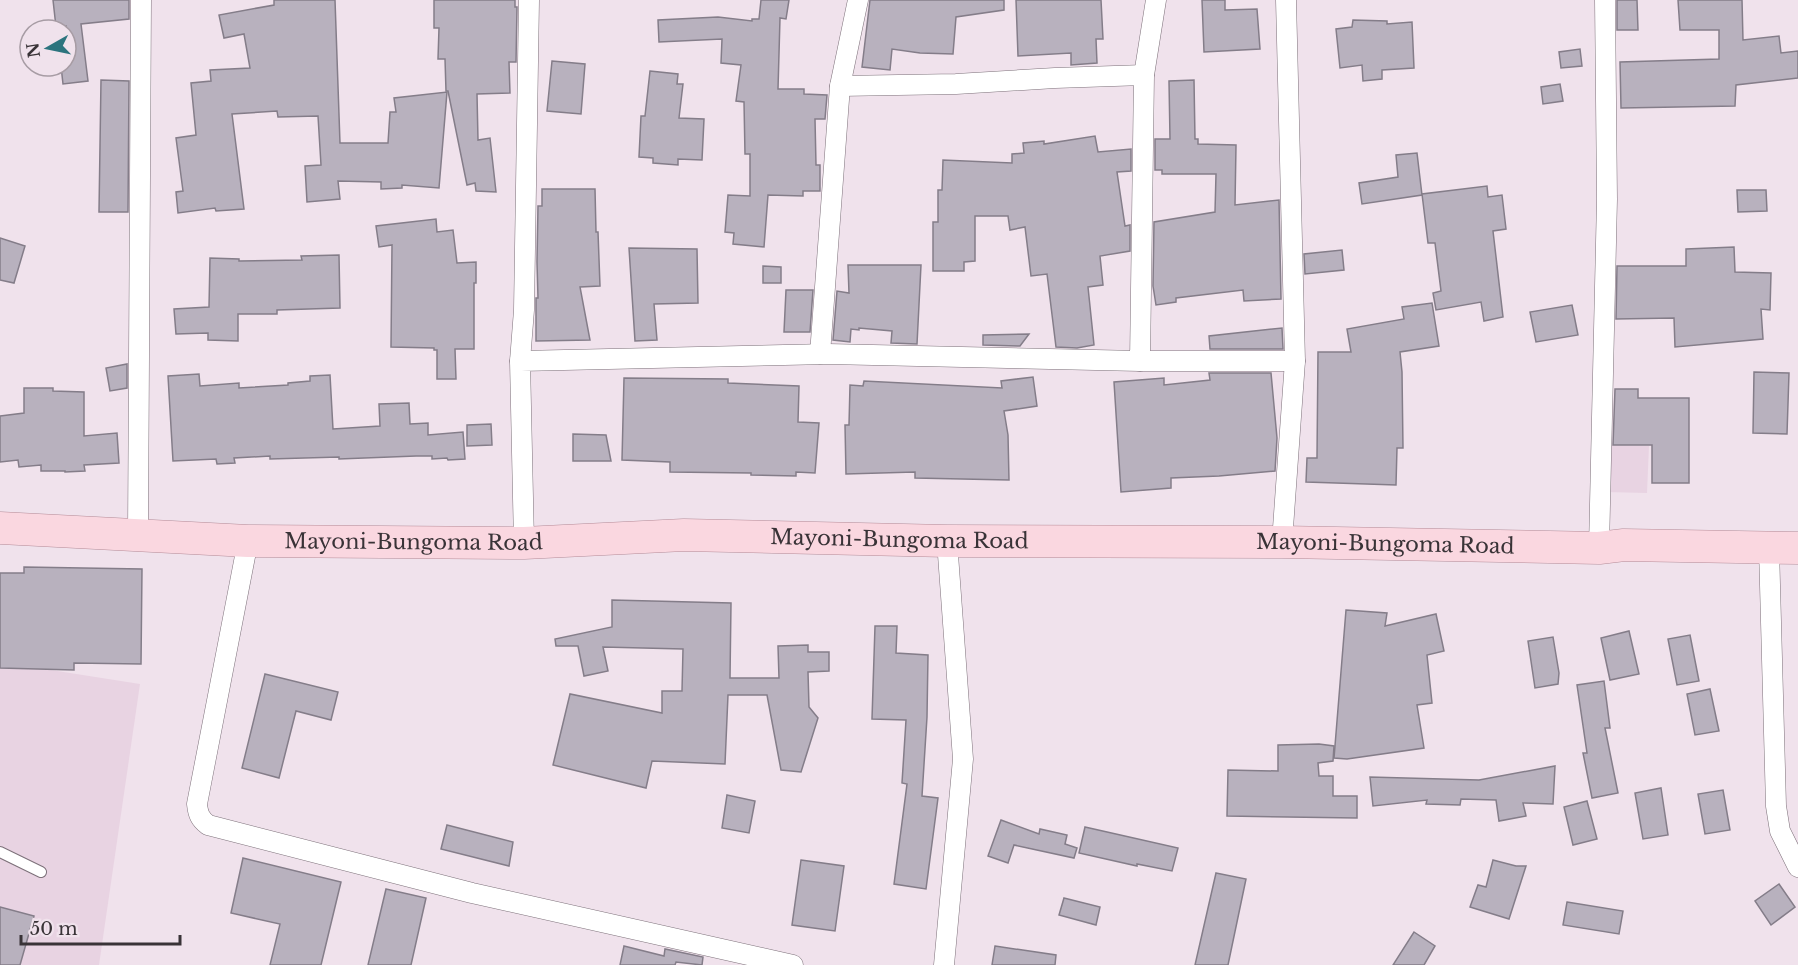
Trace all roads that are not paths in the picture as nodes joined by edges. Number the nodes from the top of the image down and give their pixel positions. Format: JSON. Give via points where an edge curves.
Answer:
{"nodes":[{"id":1,"x":141,"y":0,"type":"edge"},
{"id":2,"x":529,"y":0,"type":"edge"},
{"id":3,"x":858,"y":0,"type":"edge"},
{"id":4,"x":1156,"y":0,"type":"edge"},
{"id":5,"x":1286,"y":0,"type":"edge"},
{"id":6,"x":1605,"y":0,"type":"edge"},
{"id":7,"x":1144,"y":75,"type":"junction"},
{"id":8,"x":840,"y":86,"type":"junction"},
{"id":9,"x":820,"y":354,"type":"junction"},
{"id":10,"x":520,"y":361,"type":"junction"},
{"id":11,"x":1140,"y":361,"type":"junction"},
{"id":12,"x":1295,"y":361,"type":"junction"},
{"id":13,"x":0,"y":528,"type":"edge"},
{"id":14,"x":138,"y":535,"type":"junction"},
{"id":15,"x":248,"y":541,"type":"junction"},
{"id":16,"x":947,"y":541,"type":"junction"},
{"id":17,"x":1282,"y":542,"type":"junction"},
{"id":18,"x":524,"y":543,"type":"junction"},
{"id":19,"x":1599,"y":548,"type":"junction"},
{"id":20,"x":1783,"y":548,"type":"edge"},
{"id":21,"x":0,"y":852,"type":"edge"},
{"id":22,"x":1798,"y":867,"type":"edge"},
{"id":23,"x":41,"y":872,"type":"dead end"},
{"id":24,"x":793,"y":965,"type":"edge"},
{"id":25,"x":944,"y":965,"type":"edge"}],
"edges":[{"from":1,"to":14,"type":"street"},
{"from":2,"to":10,"type":"street"},
{"from":3,"to":8,"type":"street"},
{"from":4,"to":7,"type":"street"},
{"from":5,"to":12,"type":"street"},
{"from":6,"to":19,"type":"street","via":[[1607,199]]},
{"from":7,"to":8,"type":"street"},
{"from":7,"to":11,"type":"street"},
{"from":8,"to":9,"type":"street"},
{"from":9,"to":10,"type":"street"},
{"from":9,"to":11,"type":"street"},
{"from":10,"to":18,"type":"street"},
{"from":11,"to":12,"type":"street"},
{"from":12,"to":17,"type":"street"},
{"from":13,"to":14,"type":"main road","name":"Mayoni-Bungoma Road"},
{"from":14,"to":15,"type":"main road","name":"Mayoni-Bungoma Road"},
{"from":15,"to":18,"type":"main road","name":"Mayoni-Bungoma Road"},
{"from":15,"to":24,"type":"street","via":[[197,804],[201,820],[208,825],[472,893]]},
{"from":16,"to":17,"type":"main road","name":"Mayoni-Bungoma Road"},
{"from":16,"to":18,"type":"main road","name":"Mayoni-Bungoma Road","via":[[684,535]]},
{"from":16,"to":25,"type":"street","via":[[963,759]]},
{"from":17,"to":19,"type":"main road","name":"Mayoni-Bungoma Road"},
{"from":19,"to":20,"type":"main road","name":"Mayoni-Bungoma Road"},
{"from":20,"to":22,"type":"street","via":[[1776,806],[1780,831]]},
{"from":21,"to":23,"type":"lane"}]}
